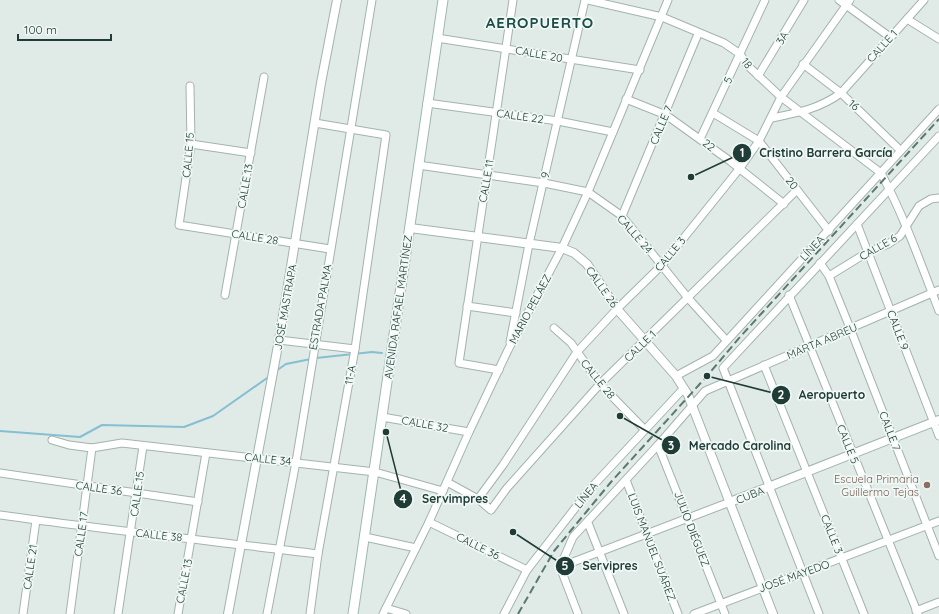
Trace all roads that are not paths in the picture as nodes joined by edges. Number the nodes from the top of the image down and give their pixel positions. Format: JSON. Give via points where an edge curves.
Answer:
{"nodes":[{"id":1,"x":337,"y":0,"type":"edge"},
{"id":2,"x":372,"y":0,"type":"edge"},
{"id":3,"x":443,"y":0,"type":"edge"},
{"id":4,"x":513,"y":0,"type":"edge"},
{"id":5,"x":586,"y":0,"type":"edge"},
{"id":6,"x":668,"y":0,"type":"edge"},
{"id":7,"x":765,"y":0,"type":"edge"},
{"id":8,"x":804,"y":0,"type":"edge"},
{"id":9,"x":839,"y":0,"type":"edge"},
{"id":10,"x":919,"y":1,"type":"edge"},
{"id":11,"x":848,"y":3,"type":"edge"},
{"id":12,"x":662,"y":17,"type":"junction"},
{"id":13,"x":907,"y":19,"type":"junction"},
{"id":14,"x":698,"y":34,"type":"junction"},
{"id":15,"x":890,"y":37,"type":"junction"},
{"id":16,"x":437,"y":38,"type":"junction"},
{"id":17,"x":939,"y":39,"type":"edge"},
{"id":18,"x":506,"y":48,"type":"junction"},
{"id":19,"x":740,"y":54,"type":"junction"},
{"id":20,"x":572,"y":60,"type":"junction"},
{"id":21,"x":803,"y":64,"type":"junction"},
{"id":22,"x":640,"y":70,"type":"junction"},
{"id":23,"x":264,"y":76,"type":"dead end"},
{"id":24,"x":758,"y":76,"type":"junction"},
{"id":25,"x":190,"y":86,"type":"dead end"},
{"id":26,"x":841,"y":93,"type":"junction"},
{"id":27,"x":781,"y":97,"type":"junction"},
{"id":28,"x":626,"y":99,"type":"junction"},
{"id":29,"x":427,"y":103,"type":"junction"},
{"id":30,"x":939,"y":109,"type":"edge"},
{"id":31,"x":496,"y":112,"type":"junction"},
{"id":32,"x":712,"y":112,"type":"junction"},
{"id":33,"x":802,"y":112,"type":"junction"},
{"id":34,"x":666,"y":115,"type":"junction"},
{"id":35,"x":772,"y":118,"type":"junction"},
{"id":36,"x":558,"y":121,"type":"junction"},
{"id":37,"x":315,"y":123,"type":"junction"},
{"id":38,"x":349,"y":128,"type":"junction"},
{"id":39,"x":613,"y":132,"type":"junction"},
{"id":40,"x":939,"y":136,"type":"edge"},
{"id":41,"x":700,"y":139,"type":"junction"},
{"id":42,"x":759,"y":141,"type":"junction"},
{"id":43,"x":191,"y":144,"type":"junction"},
{"id":44,"x":900,"y":150,"type":"junction"},
{"id":45,"x":251,"y":153,"type":"junction"},
{"id":46,"x":418,"y":165,"type":"junction"},
{"id":47,"x":740,"y":168,"type":"junction"},
{"id":48,"x":881,"y":173,"type":"junction"},
{"id":49,"x":488,"y":176,"type":"junction"},
{"id":50,"x":544,"y":183,"type":"junction"},
{"id":51,"x":890,"y":188,"type":"junction"},
{"id":52,"x":797,"y":190,"type":"junction"},
{"id":53,"x":588,"y":192,"type":"junction"},
{"id":54,"x":939,"y":198,"type":"edge"},
{"id":55,"x":784,"y":204,"type":"junction"},
{"id":56,"x":622,"y":216,"type":"junction"},
{"id":57,"x":857,"y":224,"type":"junction"},
{"id":58,"x":179,"y":225,"type":"joint"},
{"id":59,"x":905,"y":225,"type":"junction"},
{"id":60,"x":410,"y":228,"type":"junction"},
{"id":61,"x":828,"y":231,"type":"junction"},
{"id":62,"x":236,"y":234,"type":"junction"},
{"id":63,"x":476,"y":236,"type":"junction"},
{"id":64,"x":295,"y":244,"type":"junction"},
{"id":65,"x":529,"y":244,"type":"junction"},
{"id":66,"x":562,"y":248,"type":"junction"},
{"id":67,"x":330,"y":249,"type":"junction"},
{"id":68,"x":868,"y":252,"type":"junction"},
{"id":69,"x":820,"y":263,"type":"junction"},
{"id":70,"x":662,"y":265,"type":"junction"},
{"id":71,"x":829,"y":276,"type":"junction"},
{"id":72,"x":936,"y":292,"type":"edge"},
{"id":73,"x":225,"y":295,"type":"dead end"},
{"id":74,"x":789,"y":295,"type":"junction"},
{"id":75,"x":688,"y":298,"type":"junction"},
{"id":76,"x":467,"y":306,"type":"junction"},
{"id":77,"x":617,"y":309,"type":"junction"},
{"id":78,"x":891,"y":311,"type":"junction"},
{"id":79,"x":939,"y":311,"type":"edge"},
{"id":80,"x":516,"y":313,"type":"junction"},
{"id":81,"x":554,"y":328,"type":"dead end"},
{"id":82,"x":850,"y":328,"type":"junction"},
{"id":83,"x":280,"y":340,"type":"junction"},
{"id":84,"x":726,"y":340,"type":"junction"},
{"id":85,"x":645,"y":342,"type":"junction"},
{"id":86,"x":314,"y":343,"type":"junction"},
{"id":87,"x":808,"y":347,"type":"junction"},
{"id":88,"x":355,"y":349,"type":"junction"},
{"id":89,"x":508,"y":350,"type":"junction"},
{"id":90,"x":577,"y":352,"type":"junction"},
{"id":91,"x":764,"y":366,"type":"junction"},
{"id":92,"x":499,"y":370,"type":"junction"},
{"id":93,"x":676,"y":376,"type":"junction"},
{"id":94,"x":728,"y":381,"type":"junction"},
{"id":95,"x":600,"y":384,"type":"junction"},
{"id":96,"x":684,"y":388,"type":"junction"},
{"id":97,"x":705,"y":391,"type":"joint"},
{"id":98,"x":692,"y":406,"type":"junction"},
{"id":99,"x":382,"y":417,"type":"junction"},
{"id":100,"x":936,"y":421,"type":"edge"},
{"id":101,"x":644,"y":429,"type":"junction"},
{"id":102,"x":469,"y":432,"type":"junction"},
{"id":103,"x":939,"y":436,"type":"edge"},
{"id":104,"x":892,"y":438,"type":"junction"},
{"id":105,"x":52,"y":440,"type":"dead end"},
{"id":106,"x":658,"y":445,"type":"junction"},
{"id":107,"x":143,"y":446,"type":"junction"},
{"id":108,"x":92,"y":451,"type":"junction"},
{"id":109,"x":206,"y":453,"type":"junction"},
{"id":110,"x":852,"y":454,"type":"junction"},
{"id":111,"x":257,"y":458,"type":"junction"},
{"id":112,"x":296,"y":462,"type":"junction"},
{"id":113,"x":334,"y":466,"type":"junction"},
{"id":114,"x":375,"y":472,"type":"junction"},
{"id":115,"x":807,"y":472,"type":"junction"},
{"id":116,"x":0,"y":473,"type":"edge"},
{"id":117,"x":626,"y":480,"type":"junction"},
{"id":118,"x":446,"y":482,"type":"junction"},
{"id":119,"x":88,"y":487,"type":"junction"},
{"id":120,"x":769,"y":487,"type":"junction"},
{"id":121,"x":443,"y":491,"type":"junction"},
{"id":122,"x":137,"y":493,"type":"junction"},
{"id":123,"x":478,"y":499,"type":"junction"},
{"id":124,"x":198,"y":502,"type":"junction"},
{"id":125,"x":730,"y":502,"type":"junction"},
{"id":126,"x":0,"y":515,"type":"edge"},
{"id":127,"x":688,"y":519,"type":"junction"},
{"id":128,"x":36,"y":520,"type":"junction"},
{"id":129,"x":939,"y":521,"type":"edge"},
{"id":130,"x":429,"y":522,"type":"junction"},
{"id":131,"x":588,"y":522,"type":"junction"},
{"id":132,"x":927,"y":526,"type":"junction"},
{"id":133,"x":83,"y":527,"type":"junction"},
{"id":134,"x":132,"y":532,"type":"junction"},
{"id":135,"x":647,"y":535,"type":"junction"},
{"id":136,"x":365,"y":537,"type":"junction"},
{"id":137,"x":192,"y":538,"type":"junction"},
{"id":138,"x":888,"y":540,"type":"junction"},
{"id":139,"x":241,"y":543,"type":"junction"},
{"id":140,"x":416,"y":548,"type":"junction"},
{"id":141,"x":278,"y":549,"type":"junction"},
{"id":142,"x":600,"y":552,"type":"junction"},
{"id":143,"x":318,"y":554,"type":"junction"},
{"id":144,"x":939,"y":556,"type":"edge"},
{"id":145,"x":842,"y":558,"type":"junction"},
{"id":146,"x":560,"y":567,"type":"junction"},
{"id":147,"x":527,"y":570,"type":"junction"},
{"id":148,"x":803,"y":572,"type":"junction"},
{"id":149,"x":763,"y":587,"type":"junction"},
{"id":150,"x":939,"y":602,"type":"edge"},
{"id":151,"x":721,"y":604,"type":"junction"},
{"id":152,"x":385,"y":611,"type":"edge"},
{"id":153,"x":917,"y":612,"type":"edge"},
{"id":154,"x":23,"y":614,"type":"edge"},
{"id":155,"x":70,"y":614,"type":"edge"},
{"id":156,"x":118,"y":614,"type":"edge"},
{"id":157,"x":178,"y":614,"type":"edge"},
{"id":158,"x":228,"y":614,"type":"edge"},
{"id":159,"x":267,"y":614,"type":"edge"},
{"id":160,"x":310,"y":614,"type":"edge"},
{"id":161,"x":353,"y":614,"type":"edge"},
{"id":162,"x":406,"y":614,"type":"edge"},
{"id":163,"x":504,"y":614,"type":"edge"},
{"id":164,"x":578,"y":614,"type":"edge"},
{"id":165,"x":624,"y":614,"type":"edge"},
{"id":166,"x":678,"y":614,"type":"edge"},
{"id":167,"x":694,"y":614,"type":"edge"},
{"id":168,"x":725,"y":614,"type":"edge"},
{"id":169,"x":773,"y":614,"type":"edge"},
{"id":170,"x":819,"y":614,"type":"edge"},
{"id":171,"x":864,"y":614,"type":"edge"}],
"edges":[{"from":1,"to":37,"type":"street","name":"JOSÉ MASTRAPA"},
{"from":2,"to":38,"type":"street","name":"ESTRADA PALMA"},
{"from":3,"to":16,"type":"main road","name":"AVENIDA RAFAEL MARTÍNEZ"},
{"from":4,"to":18,"type":"street","name":"CALLE 11"},
{"from":5,"to":12,"type":"street","name":"18"},
{"from":5,"to":20,"type":"street","name":"9"},
{"from":6,"to":12,"type":"street","name":"MARIO PELÁEZ"},
{"from":7,"to":19,"type":"street","name":"5"},
{"from":8,"to":24,"type":"street","name":"3A"},
{"from":9,"to":11,"type":"street"},
{"from":10,"to":13,"type":"street","name":"CALLE 1"},
{"from":11,"to":15,"type":"street"},
{"from":11,"to":21,"type":"street","name":"CALLE 3"},
{"from":12,"to":14,"type":"street","name":"18"},
{"from":12,"to":22,"type":"street","name":"MARIO PELÁEZ"},
{"from":13,"to":15,"type":"street","name":"CALLE 1"},
{"from":13,"to":17,"type":"street"},
{"from":14,"to":19,"type":"street","name":"18","via":[[724,43]]},
{"from":14,"to":34,"type":"street","name":"CALLE 7"},
{"from":15,"to":26,"type":"street","name":"CALLE 1"},
{"from":16,"to":18,"type":"street","name":"CALLE 20"},
{"from":16,"to":29,"type":"main road","name":"AVENIDA RAFAEL MARTÍNEZ"},
{"from":18,"to":20,"type":"street","name":"CALLE 20"},
{"from":18,"to":31,"type":"street","name":"CALLE 11"},
{"from":19,"to":24,"type":"street","name":"18"},
{"from":19,"to":32,"type":"street","name":"5"},
{"from":20,"to":22,"type":"street","name":"CALLE 20"},
{"from":20,"to":36,"type":"street","name":"9"},
{"from":21,"to":26,"type":"street","name":"16"},
{"from":21,"to":27,"type":"street","name":"CALLE 3"},
{"from":22,"to":28,"type":"street","name":"MARIO PELÁEZ"},
{"from":23,"to":45,"type":"street","name":"CALLE 13"},
{"from":24,"to":27,"type":"street","name":"18"},
{"from":25,"to":43,"type":"street","name":"CALLE 15"},
{"from":26,"to":33,"type":"street","name":"CALLE 1","via":[[826,104]]},
{"from":26,"to":44,"type":"street","name":"16"},
{"from":27,"to":33,"type":"street","name":"18"},
{"from":27,"to":35,"type":"street","name":"CALLE 3"},
{"from":28,"to":34,"type":"street","name":"22"},
{"from":28,"to":39,"type":"street","name":"MARIO PELÁEZ"},
{"from":29,"to":31,"type":"street","name":"CALLE 22"},
{"from":29,"to":46,"type":"main road","name":"AVENIDA RAFAEL MARTÍNEZ"},
{"from":30,"to":44,"type":"street","name":"LÍNEA"},
{"from":31,"to":36,"type":"street","name":"CALLE 22"},
{"from":31,"to":49,"type":"street","name":"CALLE 11"},
{"from":32,"to":41,"type":"street","name":"5"},
{"from":32,"to":42,"type":"street","name":"20"},
{"from":33,"to":35,"type":"street","name":"CALLE 1"},
{"from":33,"to":48,"type":"street","name":"18"},
{"from":34,"to":41,"type":"street","name":"22"},
{"from":34,"to":56,"type":"street","name":"CALLE 7"},
{"from":35,"to":42,"type":"street","name":"CALLE 3"},
{"from":36,"to":39,"type":"street","name":"CALLE 22"},
{"from":36,"to":50,"type":"street","name":"9"},
{"from":37,"to":38,"type":"street"},
{"from":37,"to":64,"type":"street","name":"JOSÉ MASTRAPA"},
{"from":38,"to":67,"type":"street","name":"ESTRADA PALMA"},
{"from":38,"to":88,"type":"street","name":"11-A","via":[[386,135]]},
{"from":39,"to":53,"type":"street","name":"MARIO PELÁEZ"},
{"from":40,"to":51,"type":"street","name":"LÍNEA"},
{"from":41,"to":47,"type":"street","name":"22"},
{"from":42,"to":47,"type":"street","name":"CALLE 3"},
{"from":42,"to":52,"type":"street","name":"20"},
{"from":43,"to":45,"type":"street"},
{"from":43,"to":58,"type":"street","name":"CALLE 15"},
{"from":44,"to":48,"type":"street","name":"LÍNEA"},
{"from":45,"to":62,"type":"street","name":"CALLE 13"},
{"from":46,"to":49,"type":"street","name":"CALLE 24"},
{"from":46,"to":60,"type":"main road","name":"AVENIDA RAFAEL MARTÍNEZ"},
{"from":47,"to":55,"type":"street","name":"22"},
{"from":47,"to":70,"type":"street","name":"CALLE 3"},
{"from":48,"to":51,"type":"street"},
{"from":48,"to":61,"type":"street","name":"LÍNEA"},
{"from":49,"to":50,"type":"street","name":"CALLE 24"},
{"from":49,"to":63,"type":"street","name":"CALLE 11"},
{"from":50,"to":53,"type":"street","name":"CALLE 24"},
{"from":50,"to":65,"type":"street","name":"9"},
{"from":51,"to":57,"type":"street","name":"LÍNEA"},
{"from":51,"to":59,"type":"street"},
{"from":52,"to":55,"type":"street","name":"CALLE 1"},
{"from":52,"to":61,"type":"street","name":"20"},
{"from":53,"to":56,"type":"street","name":"CALLE 24"},
{"from":53,"to":66,"type":"street","name":"MARIO PELÁEZ"},
{"from":54,"to":59,"type":"street","name":"CALLE 6","via":[[931,199],[919,206]]},
{"from":55,"to":75,"type":"street","name":"CALLE 1"},
{"from":56,"to":70,"type":"street","name":"CALLE 24"},
{"from":57,"to":68,"type":"street","name":"CALLE 9"},
{"from":57,"to":69,"type":"street","name":"LÍNEA"},
{"from":58,"to":62,"type":"street","name":"CALLE 28"},
{"from":59,"to":68,"type":"street","name":"CALLE 6","via":[[900,236]]},
{"from":59,"to":72,"type":"street"},
{"from":60,"to":63,"type":"street","name":"CALLE 26"},
{"from":60,"to":99,"type":"main road","name":"AVENIDA RAFAEL MARTÍNEZ"},
{"from":61,"to":84,"type":"street","name":"LÍNEA"},
{"from":62,"to":64,"type":"street","name":"CALLE 28"},
{"from":62,"to":73,"type":"street","name":"CALLE 13"},
{"from":63,"to":65,"type":"street","name":"CALLE 26"},
{"from":63,"to":76,"type":"street","name":"CALLE 11"},
{"from":64,"to":67,"type":"street","name":"CALLE 28"},
{"from":64,"to":83,"type":"street","name":"JOSÉ MASTRAPA"},
{"from":65,"to":66,"type":"street","name":"CALLE 26"},
{"from":65,"to":80,"type":"street","name":"9"},
{"from":66,"to":77,"type":"street","name":"CALLE 26","via":[[574,253],[587,264]]},
{"from":66,"to":89,"type":"street","name":"MARIO PELÁEZ"},
{"from":67,"to":86,"type":"street","name":"ESTRADA PALMA"},
{"from":68,"to":71,"type":"street","name":"CALLE 6"},
{"from":68,"to":78,"type":"street","name":"CALLE 9"},
{"from":69,"to":71,"type":"street","name":"CALLE 7"},
{"from":69,"to":74,"type":"street","name":"LÍNEA"},
{"from":70,"to":75,"type":"street","name":"CALLE 24"},
{"from":70,"to":77,"type":"street","name":"CALLE 3"},
{"from":71,"to":82,"type":"street","name":"CALLE 7"},
{"from":72,"to":78,"type":"street","name":"MARTA ABREU"},
{"from":72,"to":79,"type":"street"},
{"from":74,"to":87,"type":"street","name":"CALLE 5"},
{"from":74,"to":94,"type":"street","name":"LÍNEA","via":[[723,368]]},
{"from":75,"to":84,"type":"street","name":"CALLE 24"},
{"from":75,"to":85,"type":"street","name":"CALLE 1"},
{"from":76,"to":80,"type":"street"},
{"from":76,"to":92,"type":"street","name":"CALLE 11","via":[[459,362]]},
{"from":77,"to":85,"type":"street","name":"CALLE 26"},
{"from":77,"to":90,"type":"street","name":"CALLE 3"},
{"from":78,"to":82,"type":"street","name":"MARTA ABREU"},
{"from":78,"to":100,"type":"street","name":"CALLE 9"},
{"from":80,"to":89,"type":"street","name":"9"},
{"from":81,"to":90,"type":"street","name":"CALLE 28"},
{"from":82,"to":87,"type":"street","name":"MARTA ABREU"},
{"from":82,"to":104,"type":"street","name":"CALLE 7"},
{"from":83,"to":86,"type":"street"},
{"from":83,"to":111,"type":"street","name":"JOSÉ MASTRAPA"},
{"from":84,"to":93,"type":"street","name":"LÍNEA","via":[[714,356]]},
{"from":85,"to":93,"type":"street","name":"CALLE 26"},
{"from":85,"to":95,"type":"street","name":"CALLE 1"},
{"from":86,"to":88,"type":"street"},
{"from":86,"to":112,"type":"street","name":"ESTRADA PALMA"},
{"from":87,"to":91,"type":"street","name":"MARTA ABREU"},
{"from":87,"to":110,"type":"street","name":"CALLE 5"},
{"from":88,"to":113,"type":"street","name":"11-A"},
{"from":89,"to":92,"type":"street","name":"MARIO PELÁEZ"},
{"from":90,"to":95,"type":"street","name":"CALLE 28"},
{"from":90,"to":123,"type":"street","name":"CALLE 3","via":[[504,465]]},
{"from":91,"to":94,"type":"street","name":"MARTA ABREU"},
{"from":91,"to":115,"type":"street","name":"CALLE 3"},
{"from":92,"to":102,"type":"street","name":"MARIO PELÁEZ"},
{"from":93,"to":96,"type":"street","name":"CALLE 26"},
{"from":94,"to":97,"type":"street","name":"MARTA ABREU"},
{"from":94,"to":120,"type":"street"},
{"from":95,"to":101,"type":"street","name":"CALLE 28"},
{"from":95,"to":123,"type":"street","name":"CALLE 1","via":[[507,488],[491,510]]},
{"from":96,"to":98,"type":"street","name":"CALLE 26"},
{"from":96,"to":101,"type":"street","name":"LÍNEA"},
{"from":97,"to":98,"type":"street","name":"LÍNEA"},
{"from":98,"to":106,"type":"street","name":"LÍNEA"},
{"from":98,"to":125,"type":"street","name":"CALLE 26"},
{"from":99,"to":102,"type":"street","name":"CALLE 32"},
{"from":99,"to":114,"type":"main road","name":"AVENIDA RAFAEL MARTÍNEZ"},
{"from":100,"to":103,"type":"street","name":"CALLE 9"},
{"from":100,"to":104,"type":"street","name":"CUBA"},
{"from":101,"to":147,"type":"street","name":"LÍNEA","via":[[590,489]]},
{"from":102,"to":118,"type":"street","name":"MARIO PELÁEZ"},
{"from":104,"to":110,"type":"street","name":"CUBA"},
{"from":104,"to":132,"type":"street","name":"CALLE 7"},
{"from":105,"to":108,"type":"street","name":"CALLE 34"},
{"from":106,"to":117,"type":"street","name":"LÍNEA"},
{"from":106,"to":127,"type":"street","name":"JULIO DIÉGUEZ"},
{"from":107,"to":108,"type":"street","name":"CALLE 34","via":[[122,443]]},
{"from":107,"to":109,"type":"street","name":"CALLE 34"},
{"from":107,"to":122,"type":"street","name":"CALLE 15"},
{"from":108,"to":119,"type":"street","name":"CALLE 17"},
{"from":109,"to":111,"type":"street","name":"CALLE 34"},
{"from":109,"to":124,"type":"street","name":"CALLE 13"},
{"from":110,"to":115,"type":"street","name":"CUBA"},
{"from":110,"to":138,"type":"street","name":"CALLE 5"},
{"from":111,"to":112,"type":"street","name":"CALLE 34"},
{"from":111,"to":139,"type":"street","name":"JOSÉ MASTRAPA"},
{"from":112,"to":113,"type":"street","name":"CALLE 34"},
{"from":112,"to":141,"type":"street","name":"ESTRADA PALMA"},
{"from":113,"to":114,"type":"street","name":"CALLE 34"},
{"from":113,"to":143,"type":"street","name":"11-A"},
{"from":114,"to":121,"type":"street","name":"CALLE 34"},
{"from":114,"to":136,"type":"main road","name":"AVENIDA RAFAEL MARTÍNEZ"},
{"from":115,"to":120,"type":"street","name":"CUBA"},
{"from":115,"to":145,"type":"street","name":"CALLE 3"},
{"from":116,"to":119,"type":"street","name":"CALLE 36"},
{"from":117,"to":131,"type":"street","name":"LÍNEA"},
{"from":117,"to":135,"type":"street","name":"LUIS MANUEL SUÁREZ"},
{"from":118,"to":121,"type":"street","name":"MARIO PELÁEZ"},
{"from":118,"to":123,"type":"street"},
{"from":119,"to":122,"type":"street","name":"CALLE 36"},
{"from":119,"to":133,"type":"street","name":"CALLE 17"},
{"from":120,"to":125,"type":"street","name":"CUBA"},
{"from":120,"to":148,"type":"street"},
{"from":121,"to":130,"type":"street","name":"MARIO PELÁEZ"},
{"from":122,"to":124,"type":"street","name":"CALLE 36"},
{"from":122,"to":134,"type":"street","name":"CALLE 15"},
{"from":124,"to":137,"type":"street","name":"CALLE 13"},
{"from":125,"to":127,"type":"street","name":"CUBA"},
{"from":125,"to":149,"type":"street","name":"CALLE 26"},
{"from":126,"to":128,"type":"street","name":"CALLE 38"},
{"from":127,"to":135,"type":"street","name":"CUBA"},
{"from":127,"to":151,"type":"street","name":"JULIO DIÉGUEZ"},
{"from":128,"to":133,"type":"street","name":"CALLE 38"},
{"from":128,"to":154,"type":"street","name":"CALLE 21"},
{"from":129,"to":132,"type":"street","name":"JOSÉ MAYEDO"},
{"from":130,"to":140,"type":"street","name":"MARIO PELÁEZ"},
{"from":130,"to":147,"type":"street","name":"CALLE 36"},
{"from":131,"to":142,"type":"street"},
{"from":131,"to":146,"type":"street","name":"LÍNEA","via":[[573,537]]},
{"from":132,"to":138,"type":"street","name":"JOSÉ MAYEDO"},
{"from":132,"to":144,"type":"street","name":"CALLE 7"},
{"from":133,"to":134,"type":"street","name":"CALLE 38"},
{"from":133,"to":155,"type":"street","name":"CALLE 17"},
{"from":134,"to":137,"type":"street","name":"CALLE 38"},
{"from":134,"to":156,"type":"street","name":"CALLE 15"},
{"from":135,"to":142,"type":"street","name":"CUBA"},
{"from":135,"to":166,"type":"street","name":"LUIS MANUEL SUÁREZ"},
{"from":136,"to":140,"type":"street"},
{"from":136,"to":161,"type":"main road","name":"AVENIDA RAFAEL MARTÍNEZ"},
{"from":137,"to":139,"type":"street","name":"CALLE 38"},
{"from":137,"to":157,"type":"street","name":"CALLE 13"},
{"from":138,"to":145,"type":"street","name":"JOSÉ MAYEDO"},
{"from":138,"to":153,"type":"street","name":"CALLE 5"},
{"from":139,"to":141,"type":"street","name":"CALLE 38"},
{"from":139,"to":158,"type":"street","name":"JOSÉ MASTRAPA"},
{"from":140,"to":152,"type":"street","name":"MARIO PELÁEZ"},
{"from":141,"to":143,"type":"street","name":"CALLE 38"},
{"from":141,"to":159,"type":"street","name":"ESTRADA PALMA"},
{"from":142,"to":146,"type":"street","name":"CUBA"},
{"from":142,"to":165,"type":"street"},
{"from":143,"to":160,"type":"street","name":"11-A"},
{"from":145,"to":148,"type":"street","name":"JOSÉ MAYEDO"},
{"from":145,"to":171,"type":"street","name":"CALLE 3"},
{"from":146,"to":164,"type":"street"},
{"from":147,"to":163,"type":"street","name":"LÍNEA"},
{"from":148,"to":149,"type":"street","name":"JOSÉ MAYEDO"},
{"from":148,"to":170,"type":"street"},
{"from":149,"to":151,"type":"street","name":"JOSÉ MAYEDO"},
{"from":149,"to":169,"type":"street","name":"CALLE 26"},
{"from":150,"to":153,"type":"street"},
{"from":151,"to":167,"type":"street","name":"JOSÉ MAYEDO"},
{"from":151,"to":168,"type":"street","name":"JULIO DIÉGUEZ"},
{"from":152,"to":162,"type":"street"}]}
